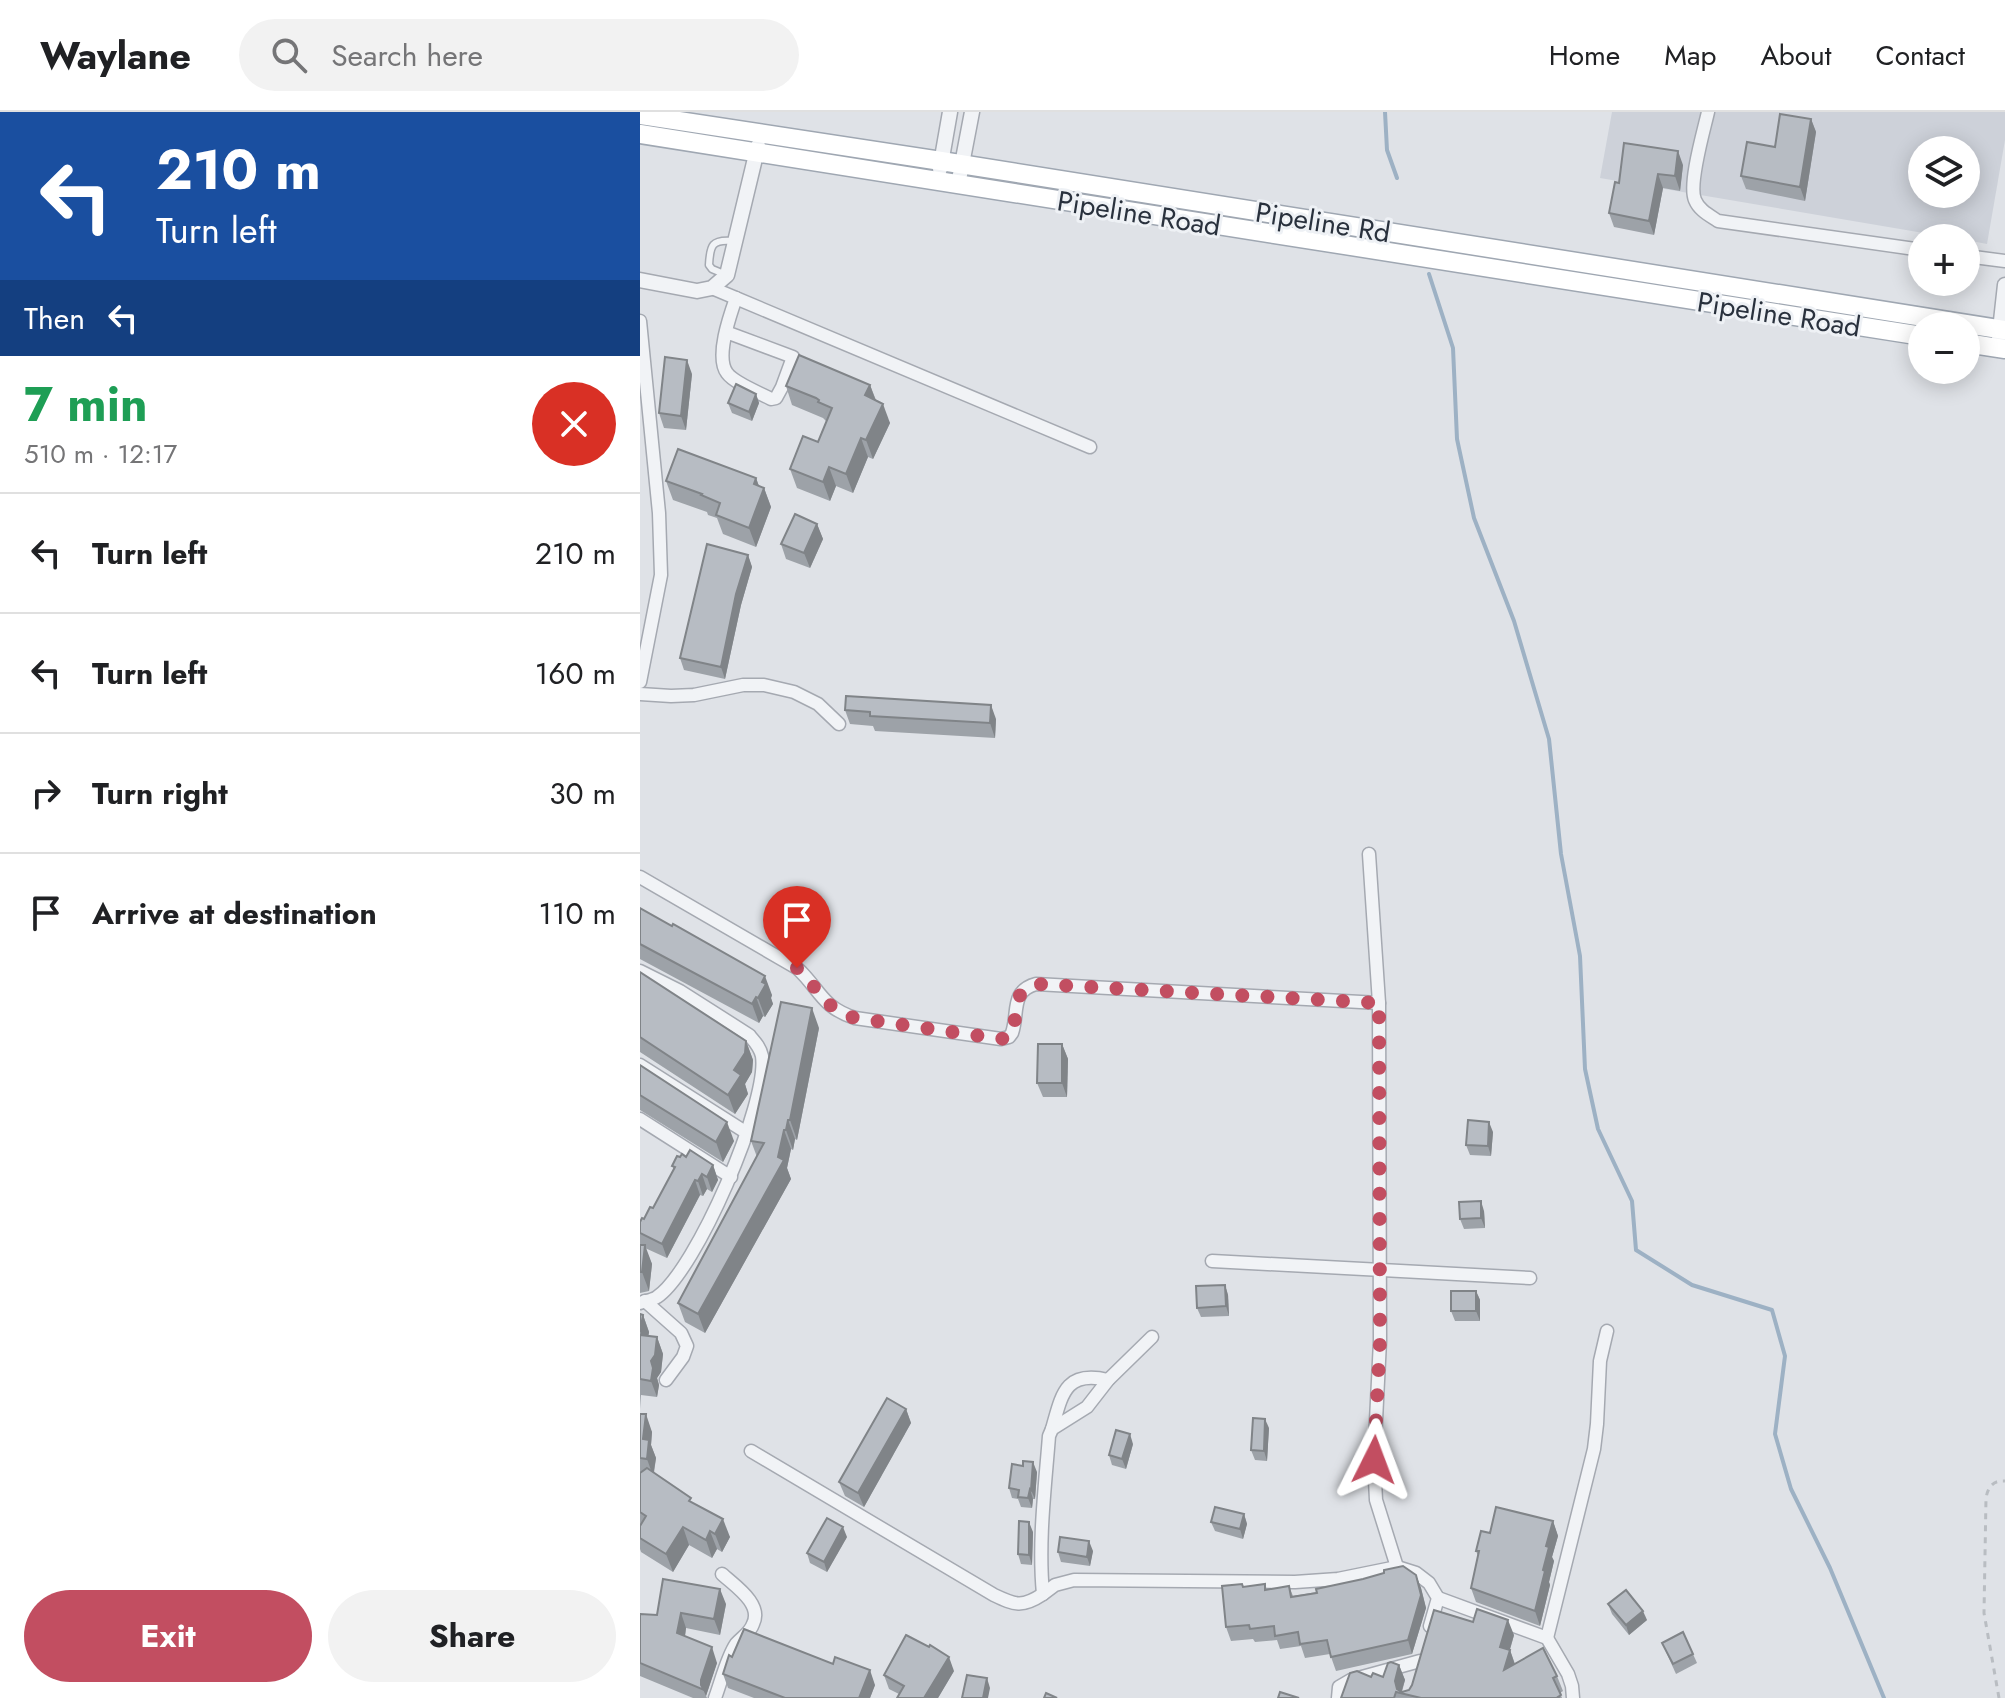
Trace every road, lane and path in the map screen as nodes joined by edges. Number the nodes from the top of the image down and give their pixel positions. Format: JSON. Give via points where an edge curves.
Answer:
{"nodes":[{"id":1,"x":950,"y":112,"type":"edge"},
{"id":2,"x":972,"y":112,"type":"edge"},
{"id":3,"x":1708,"y":112,"type":"edge"},
{"id":4,"x":640,"y":115,"type":"edge"},
{"id":5,"x":640,"y":134,"type":"edge"},
{"id":6,"x":758,"y":143,"type":"junction"},
{"id":7,"x":941,"y":161,"type":"junction"},
{"id":8,"x":962,"y":165,"type":"junction"},
{"id":9,"x":938,"y":182,"type":"junction"},
{"id":10,"x":958,"y":185,"type":"junction"},
{"id":11,"x":735,"y":242,"type":"junction"},
{"id":12,"x":1908,"y":248,"type":"edge"},
{"id":13,"x":1980,"y":258,"type":"edge"},
{"id":14,"x":2005,"y":261,"type":"edge"},
{"id":15,"x":727,"y":275,"type":"junction"},
{"id":16,"x":640,"y":280,"type":"edge"},
{"id":17,"x":2005,"y":285,"type":"edge"},
{"id":18,"x":712,"y":288,"type":"junction"},
{"id":19,"x":736,"y":298,"type":"junction"},
{"id":20,"x":640,"y":321,"type":"edge"},
{"id":21,"x":726,"y":332,"type":"junction"},
{"id":22,"x":1908,"y":334,"type":"edge"},
{"id":23,"x":2002,"y":339,"type":"edge"},
{"id":24,"x":1980,"y":341,"type":"edge"},
{"id":25,"x":641,"y":348,"type":"edge"},
{"id":26,"x":644,"y":406,"type":"edge"},
{"id":27,"x":1090,"y":447,"type":"dead end"},
{"id":28,"x":640,"y":466,"type":"edge"},
{"id":29,"x":654,"y":468,"type":"junction"},
{"id":30,"x":640,"y":682,"type":"edge"},
{"id":31,"x":640,"y":694,"type":"edge"},
{"id":32,"x":839,"y":724,"type":"dead end"},
{"id":33,"x":1369,"y":854,"type":"dead end"},
{"id":34,"x":640,"y":877,"type":"edge"},
{"id":35,"x":640,"y":971,"type":"edge"},
{"id":36,"x":1379,"y":1003,"type":"junction"},
{"id":37,"x":640,"y":1065,"type":"edge"},
{"id":38,"x":640,"y":1119,"type":"edge"},
{"id":39,"x":747,"y":1133,"type":"junction"},
{"id":40,"x":731,"y":1177,"type":"junction"},
{"id":41,"x":1212,"y":1261,"type":"dead end"},
{"id":42,"x":1380,"y":1269,"type":"junction"},
{"id":43,"x":1530,"y":1278,"type":"dead end"},
{"id":44,"x":643,"y":1302,"type":"edge"},
{"id":45,"x":1607,"y":1331,"type":"dead end"},
{"id":46,"x":1152,"y":1337,"type":"dead end"},
{"id":47,"x":666,"y":1380,"type":"dead end"},
{"id":48,"x":1108,"y":1380,"type":"junction"},
{"id":49,"x":1052,"y":1429,"type":"junction"},
{"id":50,"x":751,"y":1451,"type":"dead end"},
{"id":51,"x":2005,"y":1481,"type":"edge"},
{"id":52,"x":1397,"y":1567,"type":"junction"},
{"id":53,"x":722,"y":1574,"type":"dead end"},
{"id":54,"x":1043,"y":1594,"type":"junction"},
{"id":55,"x":1438,"y":1598,"type":"junction"},
{"id":56,"x":1547,"y":1638,"type":"junction"},
{"id":57,"x":715,"y":1698,"type":"edge"},
{"id":58,"x":1338,"y":1698,"type":"edge"},
{"id":59,"x":1573,"y":1698,"type":"edge"},
{"id":60,"x":1999,"y":1698,"type":"edge"}],
"edges":[{"from":1,"to":7,"type":"street"},
{"from":2,"to":8,"type":"street"},
{"from":3,"to":12,"type":"street","via":[[1693,183],[1694,199],[1703,212],[1718,221]]},
{"from":4,"to":6,"type":"main road","name":"Pipeline Rd"},
{"from":5,"to":6,"type":"main road","name":"Pipeline Road"},
{"from":6,"to":7,"type":"main road","name":"Pipeline Rd"},
{"from":6,"to":9,"type":"main road","name":"Pipeline Road"},
{"from":6,"to":11,"type":"street"},
{"from":7,"to":8,"type":"main road","name":"Pipeline Rd"},
{"from":7,"to":9,"type":"street"},
{"from":8,"to":10,"type":"street"},
{"from":8,"to":23,"type":"main road","name":"Pipeline Rd"},
{"from":9,"to":10,"type":"main road","name":"Pipeline Road"},
{"from":10,"to":22,"type":"main road","name":"Pipeline Road"},
{"from":11,"to":15,"type":"street"},
{"from":11,"to":15,"type":"lane","via":[[714,243],[709,258],[712,269]]},
{"from":13,"to":14,"type":"street"},
{"from":15,"to":18,"type":"street"},
{"from":16,"to":18,"type":"street","via":[[697,291]]},
{"from":17,"to":23,"type":"street"},
{"from":18,"to":19,"type":"street"},
{"from":19,"to":21,"type":"street"},
{"from":19,"to":27,"type":"street"},
{"from":20,"to":25,"type":"street"},
{"from":21,"to":21,"type":"street","via":[[726,372],[776,398],[793,357]]},
{"from":23,"to":24,"type":"main road"},
{"from":25,"to":26,"type":"street"},
{"from":26,"to":29,"type":"street"},
{"from":28,"to":29,"type":"street"},
{"from":29,"to":30,"type":"street","via":[[661,575]]},
{"from":31,"to":32,"type":"street","via":[[694,695],[764,685],[818,704]]},
{"from":33,"to":36,"type":"street"},
{"from":34,"to":36,"type":"street","via":[[797,968],[832,1008],[855,1018],[1001,1039],[1012,1033],[1021,992],[1036,984]]},
{"from":35,"to":39,"type":"street","via":[[680,991],[758,1045],[761,1079]]},
{"from":36,"to":42,"type":"street"},
{"from":37,"to":39,"type":"street"},
{"from":38,"to":40,"type":"street"},
{"from":39,"to":40,"type":"street"},
{"from":40,"to":44,"type":"street","via":[[675,1279],[657,1297]]},
{"from":41,"to":42,"type":"street"},
{"from":42,"to":43,"type":"street"},
{"from":42,"to":52,"type":"street","via":[[1376,1500]]},
{"from":44,"to":47,"type":"street","via":[[681,1333],[687,1346]]},
{"from":45,"to":56,"type":"street","via":[[1594,1449]]},
{"from":46,"to":48,"type":"street"},
{"from":48,"to":49,"type":"street","via":[[1087,1407]]},
{"from":48,"to":49,"type":"street","via":[[1073,1381],[1061,1396]]},
{"from":49,"to":54,"type":"street","via":[[1042,1534]]},
{"from":50,"to":54,"type":"street","via":[[994,1595],[1021,1605]]},
{"from":51,"to":60,"type":"path","via":[[1988,1488],[1986,1498],[1984,1613]]},
{"from":52,"to":54,"type":"street","via":[[1295,1582],[1074,1580]]},
{"from":52,"to":55,"type":"street","via":[[1416,1573]]},
{"from":53,"to":57,"type":"street","via":[[756,1612],[748,1633],[733,1650]]},
{"from":55,"to":56,"type":"street"},
{"from":55,"to":58,"type":"street","via":[[1422,1654],[1343,1683]]},
{"from":56,"to":59,"type":"street","via":[[1568,1674]]}]}
